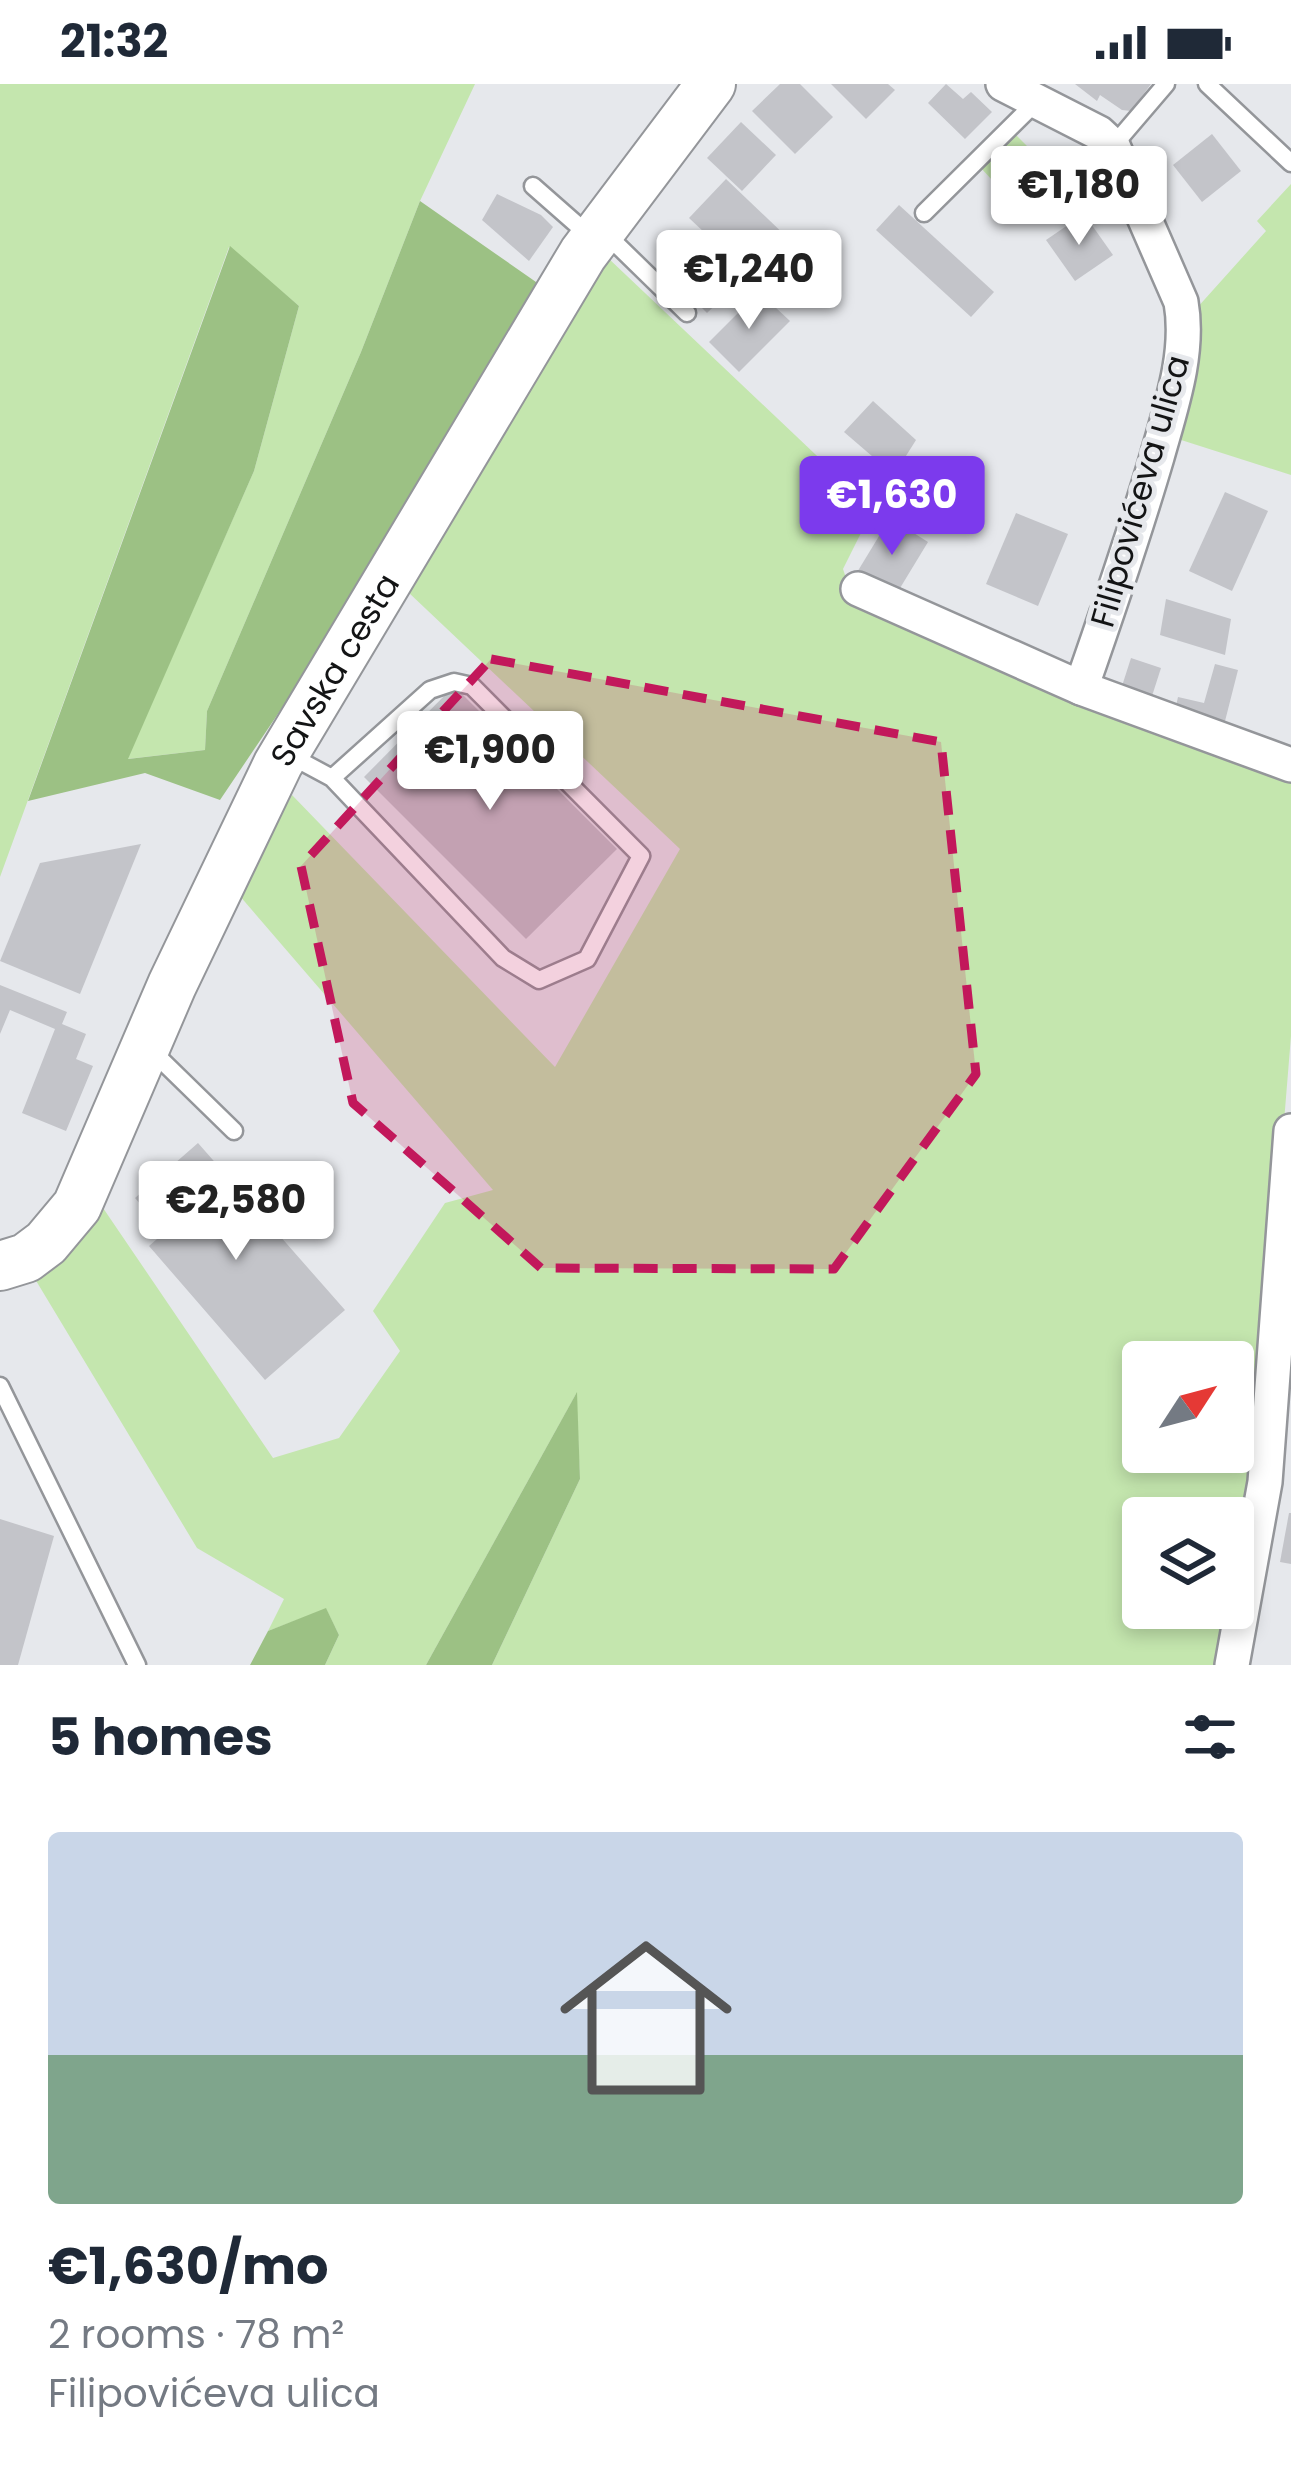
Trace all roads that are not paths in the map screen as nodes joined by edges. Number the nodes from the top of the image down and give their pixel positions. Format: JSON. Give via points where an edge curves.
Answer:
{"nodes":[{"id":1,"x":711,"y":84,"type":"edge"},
{"id":2,"x":1003,"y":84,"type":"edge"},
{"id":3,"x":1166,"y":84,"type":"edge"},
{"id":4,"x":1207,"y":84,"type":"edge"},
{"id":5,"x":1037,"y":101,"type":"junction"},
{"id":6,"x":1112,"y":146,"type":"junction"},
{"id":7,"x":1291,"y":163,"type":"edge"},
{"id":8,"x":533,"y":186,"type":"dead end"},
{"id":9,"x":924,"y":213,"type":"dead end"},
{"id":10,"x":598,"y":235,"type":"junction"},
{"id":11,"x":687,"y":313,"type":"dead end"},
{"id":12,"x":858,"y":589,"type":"dead end"},
{"id":13,"x":1081,"y":688,"type":"junction"},
{"id":14,"x":285,"y":752,"type":"junction"},
{"id":15,"x":1291,"y":765,"type":"edge"},
{"id":16,"x":332,"y":778,"type":"junction"},
{"id":17,"x":146,"y":1045,"type":"junction"},
{"id":18,"x":234,"y":1131,"type":"dead end"},
{"id":19,"x":1291,"y":1131,"type":"edge"},
{"id":20,"x":0,"y":1266,"type":"edge"},
{"id":21,"x":0,"y":1386,"type":"edge"},
{"id":22,"x":137,"y":1665,"type":"edge"},
{"id":23,"x":1232,"y":1665,"type":"edge"}],
"edges":[{"from":1,"to":10,"type":"street","name":"Savska cesta"},
{"from":2,"to":5,"type":"street"},
{"from":3,"to":6,"type":"lane"},
{"from":4,"to":7,"type":"lane"},
{"from":5,"to":6,"type":"street"},
{"from":5,"to":9,"type":"lane"},
{"from":6,"to":13,"type":"street","name":"Filipovićeva ulica","via":[[1186,327],[1140,516]]},
{"from":8,"to":10,"type":"lane"},
{"from":10,"to":11,"type":"lane"},
{"from":10,"to":14,"type":"street","name":"Savska cesta"},
{"from":12,"to":13,"type":"street"},
{"from":13,"to":15,"type":"street"},
{"from":14,"to":16,"type":"lane"},
{"from":14,"to":17,"type":"street","name":"Savska cesta"},
{"from":16,"to":16,"type":"lane","via":[[502,958],[539,980],[586,959],[641,856],[472,686],[430,690]]},
{"from":17,"to":18,"type":"lane"},
{"from":17,"to":20,"type":"street","name":"Savska cesta","via":[[77,1206],[46,1243]]},
{"from":19,"to":23,"type":"street","via":[[1265,1482]]},
{"from":21,"to":22,"type":"lane"}]}
